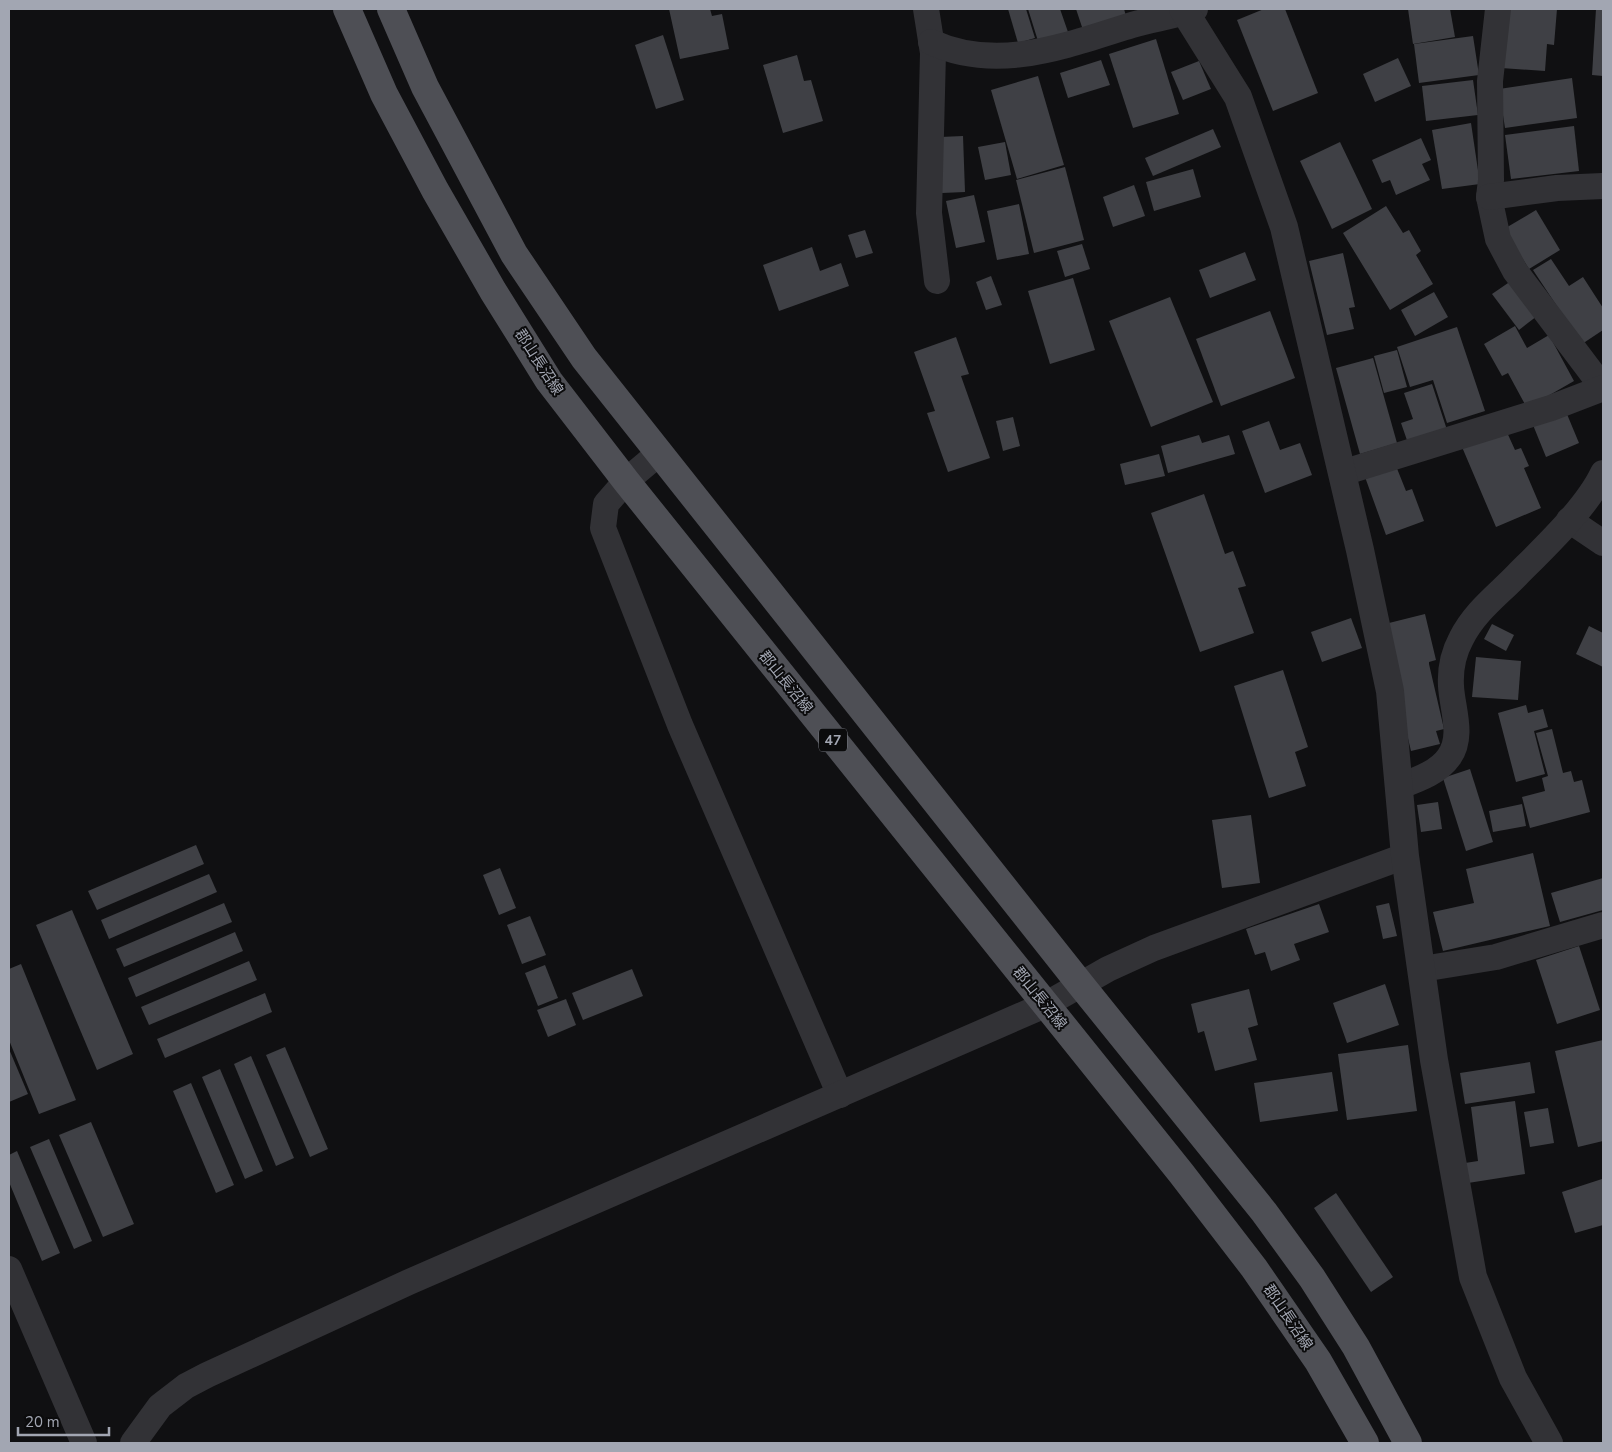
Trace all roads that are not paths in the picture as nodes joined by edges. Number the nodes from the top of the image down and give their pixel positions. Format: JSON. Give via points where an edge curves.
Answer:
{"nodes":[{"id":1,"x":347,"y":9,"type":"edge"},
{"id":2,"x":391,"y":9,"type":"edge"},
{"id":3,"x":926,"y":9,"type":"edge"},
{"id":4,"x":1498,"y":9,"type":"edge"},
{"id":5,"x":1188,"y":10,"type":"edge"},
{"id":6,"x":931,"y":42,"type":"junction"},
{"id":7,"x":1603,"y":186,"type":"edge"},
{"id":8,"x":1489,"y":197,"type":"junction"},
{"id":9,"x":937,"y":281,"type":"dead end"},
{"id":10,"x":1603,"y":388,"type":"edge"},
{"id":11,"x":658,"y":454,"type":"junction"},
{"id":12,"x":1342,"y":473,"type":"junction"},
{"id":13,"x":1603,"y":473,"type":"edge"},
{"id":14,"x":626,"y":481,"type":"junction"},
{"id":15,"x":1569,"y":520,"type":"junction"},
{"id":16,"x":1603,"y":542,"type":"edge"},
{"id":17,"x":1398,"y":787,"type":"junction"},
{"id":18,"x":1406,"y":856,"type":"junction"},
{"id":19,"x":1603,"y":924,"type":"edge"},
{"id":20,"x":1422,"y":969,"type":"junction"},
{"id":21,"x":1081,"y":985,"type":"junction"},
{"id":22,"x":1045,"y":1005,"type":"junction"},
{"id":23,"x":840,"y":1095,"type":"junction"},
{"id":24,"x":9,"y":1269,"type":"edge"},
{"id":25,"x":1545,"y":1436,"type":"edge"},
{"id":26,"x":84,"y":1443,"type":"edge"},
{"id":27,"x":134,"y":1443,"type":"edge"},
{"id":28,"x":1365,"y":1443,"type":"edge"},
{"id":29,"x":1408,"y":1443,"type":"edge"}],
"edges":[{"from":1,"to":14,"type":"main road","name":"郡山長沼線","number":"47","via":[[384,94],[493,291],[549,381]]},
{"from":2,"to":11,"type":"main road","via":[[425,87],[514,254],[584,358]]},
{"from":3,"to":6,"type":"street"},
{"from":4,"to":8,"type":"street","via":[[1490,81]]},
{"from":5,"to":6,"type":"street","via":[[1065,47],[1024,54],[986,56],[956,52]]},
{"from":5,"to":12,"type":"street","via":[[1238,98],[1284,227]]},
{"from":6,"to":9,"type":"street","via":[[929,213]]},
{"from":7,"to":8,"type":"street"},
{"from":8,"to":10,"type":"street","via":[[1498,239],[1515,271]]},
{"from":10,"to":12,"type":"street","via":[[1542,411]]},
{"from":11,"to":14,"type":"street"},
{"from":11,"to":21,"type":"main road"},
{"from":12,"to":17,"type":"street","via":[[1390,691]]},
{"from":13,"to":15,"type":"street","via":[[1589,497]]},
{"from":14,"to":22,"type":"main road","name":"郡山長沼線","number":"47"},
{"from":14,"to":23,"type":"street","via":[[606,504],[603,528],[680,725]]},
{"from":15,"to":16,"type":"street"},
{"from":15,"to":17,"type":"street","via":[[1483,607],[1463,635],[1456,649],[1451,675],[1456,730],[1450,756],[1434,771]]},
{"from":17,"to":18,"type":"street"},
{"from":18,"to":20,"type":"street"},
{"from":18,"to":21,"type":"street","via":[[1154,948]]},
{"from":19,"to":20,"type":"street","via":[[1496,957]]},
{"from":20,"to":25,"type":"street","via":[[1473,1277],[1513,1378]]},
{"from":21,"to":22,"type":"street"},
{"from":21,"to":29,"type":"main road","via":[[1264,1212],[1301,1263],[1356,1347]]},
{"from":22,"to":23,"type":"street"},
{"from":22,"to":28,"type":"main road","name":"郡山長沼線","number":"47","via":[[1254,1268],[1318,1361]]},
{"from":23,"to":27,"type":"street","via":[[409,1282],[207,1375],[160,1406]]},
{"from":24,"to":26,"type":"street"}]}
